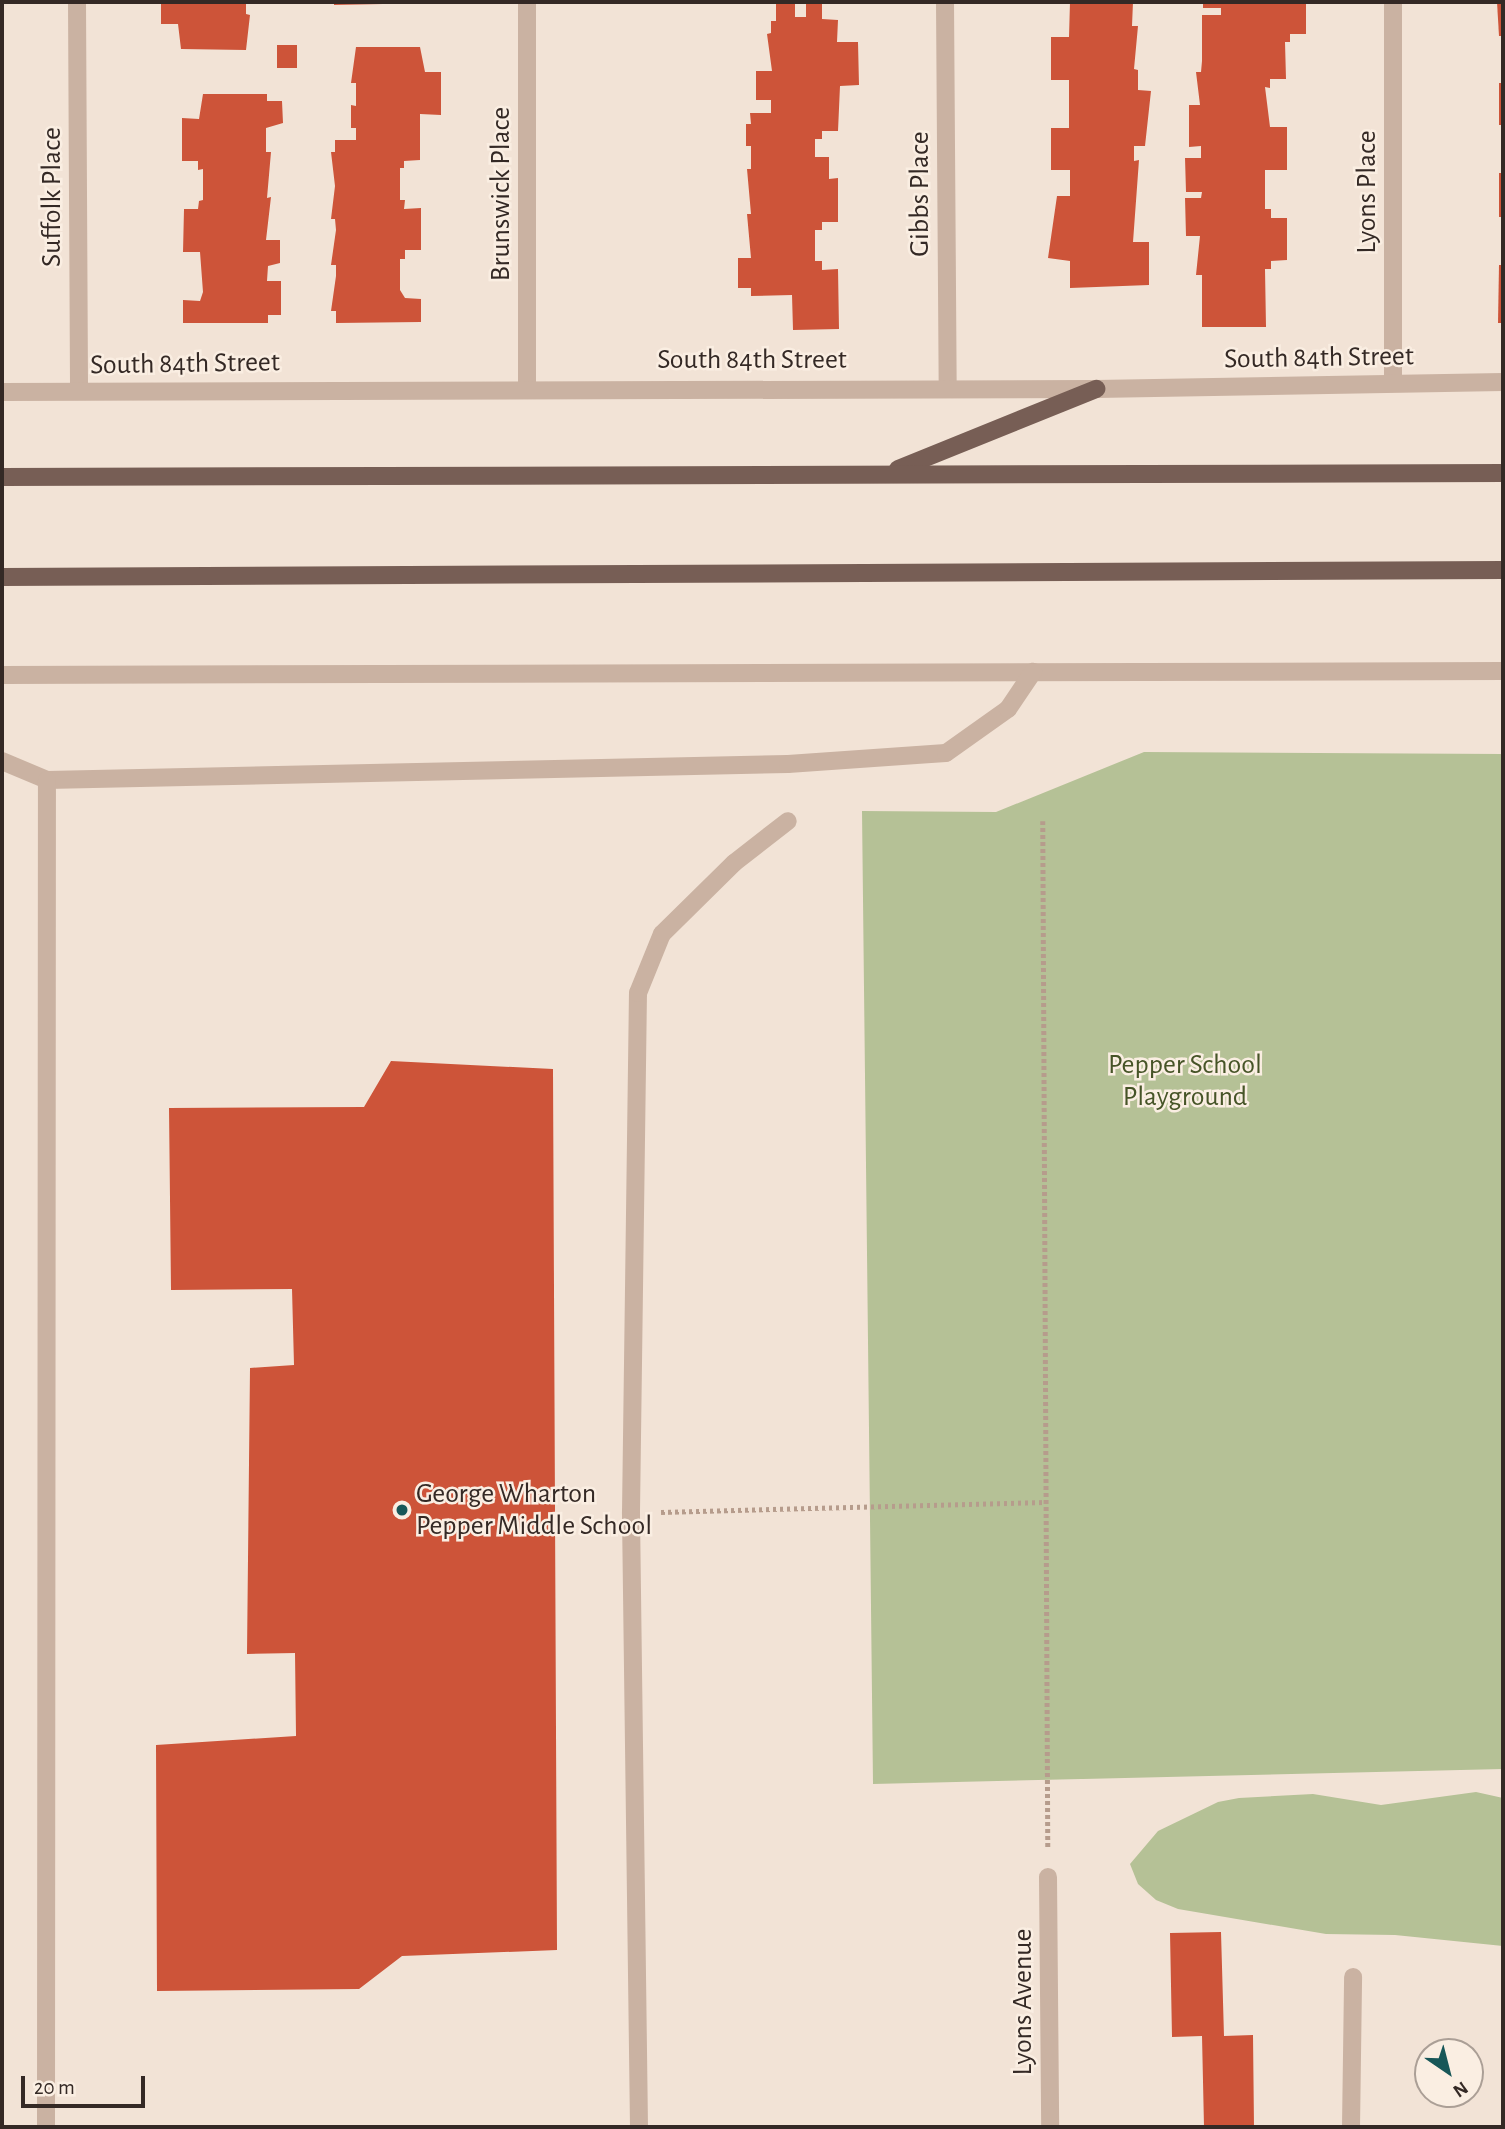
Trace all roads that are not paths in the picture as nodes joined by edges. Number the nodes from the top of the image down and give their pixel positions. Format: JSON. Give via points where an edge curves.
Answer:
{"nodes":[{"id":1,"x":77,"y":2,"type":"edge"},
{"id":2,"x":527,"y":2,"type":"edge"},
{"id":3,"x":945,"y":2,"type":"edge"},
{"id":4,"x":1393,"y":2,"type":"edge"},
{"id":5,"x":1393,"y":382,"type":"junction"},
{"id":6,"x":1503,"y":382,"type":"edge"},
{"id":7,"x":948,"y":386,"type":"junction"},
{"id":8,"x":527,"y":387,"type":"junction"},
{"id":9,"x":1096,"y":389,"type":"junction"},
{"id":10,"x":79,"y":391,"type":"junction"},
{"id":11,"x":2,"y":392,"type":"edge"},
{"id":12,"x":887,"y":473,"type":"junction"},
{"id":13,"x":1503,"y":473,"type":"edge"},
{"id":14,"x":2,"y":477,"type":"edge"},
{"id":15,"x":1503,"y":570,"type":"edge"},
{"id":16,"x":2,"y":577,"type":"edge"},
{"id":17,"x":1503,"y":671,"type":"edge"},
{"id":18,"x":1032,"y":672,"type":"junction"},
{"id":19,"x":2,"y":675,"type":"edge"},
{"id":20,"x":2,"y":761,"type":"edge"},
{"id":21,"x":47,"y":780,"type":"junction"},
{"id":22,"x":788,"y":821,"type":"dead end"},
{"id":23,"x":1048,"y":1877,"type":"road end"},
{"id":24,"x":1353,"y":1977,"type":"dead end"},
{"id":25,"x":46,"y":2127,"type":"edge"},
{"id":26,"x":639,"y":2127,"type":"edge"},
{"id":27,"x":1050,"y":2127,"type":"edge"},
{"id":28,"x":1351,"y":2127,"type":"edge"}],
"edges":[{"from":1,"to":10,"type":"street","name":"Suffolk Place"},
{"from":2,"to":8,"type":"street","name":"Brunswick Place"},
{"from":3,"to":7,"type":"street","name":"Gibbs Place"},
{"from":4,"to":5,"type":"street","name":"Lyons Place"},
{"from":5,"to":6,"type":"street","name":"South 84th Street"},
{"from":5,"to":9,"type":"street","name":"South 84th Street"},
{"from":7,"to":8,"type":"street","name":"South 84th Street"},
{"from":7,"to":9,"type":"street","name":"South 84th Street"},
{"from":8,"to":10,"type":"street","name":"South 84th Street"},
{"from":9,"to":12,"type":"main road"},
{"from":10,"to":11,"type":"street","name":"South 84th Street"},
{"from":12,"to":13,"type":"main road"},
{"from":12,"to":14,"type":"main road"},
{"from":15,"to":16,"type":"main road"},
{"from":17,"to":18,"type":"street"},
{"from":18,"to":19,"type":"street"},
{"from":18,"to":21,"type":"street","via":[[1008,709],[946,753],[788,764]]},
{"from":20,"to":21,"type":"street"},
{"from":21,"to":25,"type":"street"},
{"from":22,"to":26,"type":"street","via":[[734,863],[662,934],[638,993],[631,1512]]},
{"from":23,"to":27,"type":"street","name":"Lyons Avenue"},
{"from":24,"to":28,"type":"street"}]}
